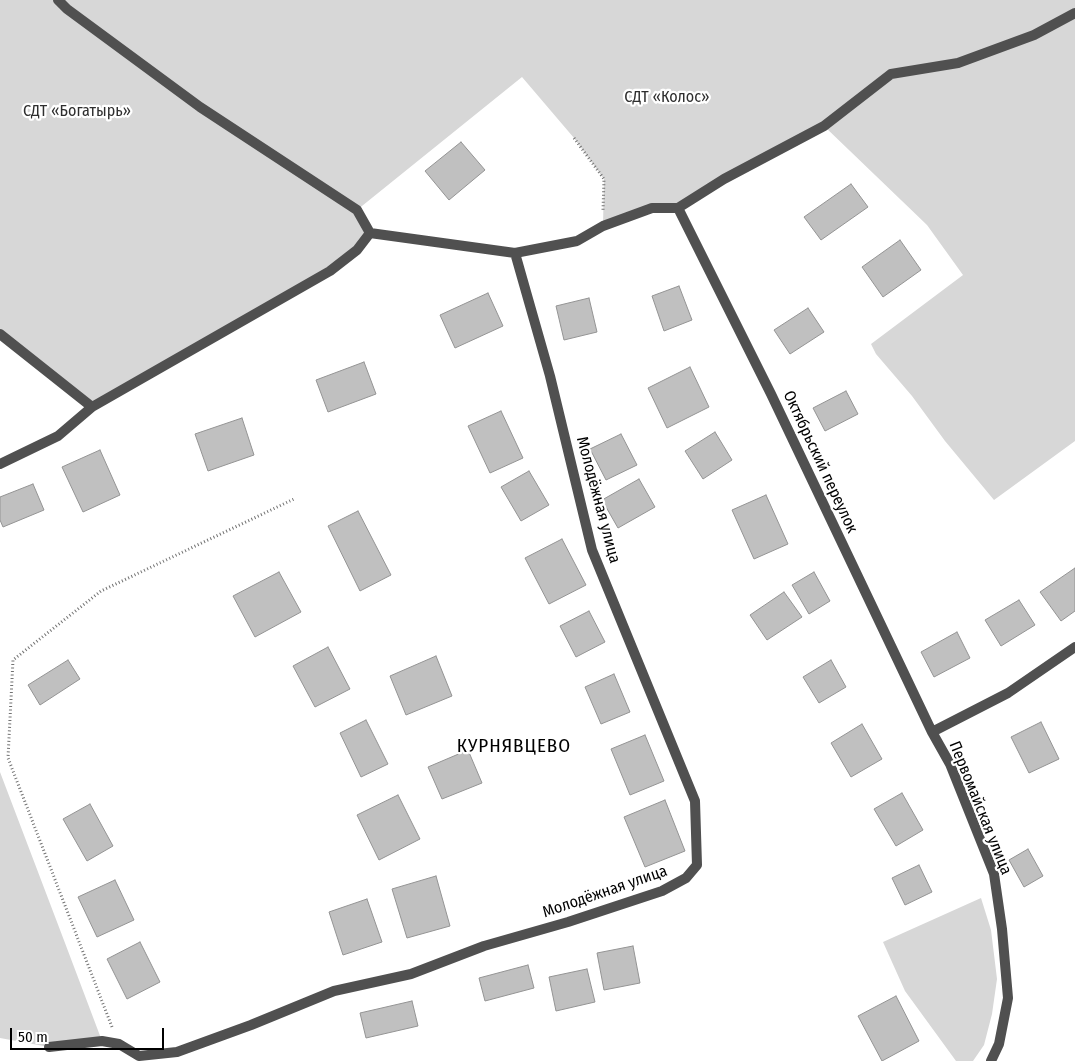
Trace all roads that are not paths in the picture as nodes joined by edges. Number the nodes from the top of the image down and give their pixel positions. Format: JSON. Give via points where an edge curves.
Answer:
{"nodes":[{"id":1,"x":58,"y":0,"type":"edge"},
{"id":2,"x":1075,"y":13,"type":"edge"},
{"id":3,"x":678,"y":208,"type":"junction"},
{"id":4,"x":370,"y":232,"type":"junction"},
{"id":5,"x":516,"y":253,"type":"junction"},
{"id":6,"x":0,"y":334,"type":"edge"},
{"id":7,"x":92,"y":407,"type":"junction"},
{"id":8,"x":0,"y":464,"type":"edge"},
{"id":9,"x":1075,"y":647,"type":"edge"},
{"id":10,"x":932,"y":732,"type":"junction"},
{"id":11,"x":49,"y":1047,"type":"dead end"},
{"id":12,"x":992,"y":1061,"type":"edge"}],
"edges":[{"from":1,"to":4,"type":"street","via":[[200,107],[357,210]]},
{"from":2,"to":3,"type":"street","via":[[1034,35],[958,63],[891,74],[824,126],[724,179]]},
{"from":3,"to":5,"type":"street","via":[[652,208],[603,226],[577,241]]},
{"from":3,"to":10,"type":"street","name":"Октябрьский переулок","via":[[771,394]]},
{"from":4,"to":5,"type":"street"},
{"from":4,"to":7,"type":"street","via":[[357,250],[330,271]]},
{"from":5,"to":11,"type":"street","name":"Молодёжная улица","via":[[592,550],[695,802],[697,865],[686,878],[662,891],[484,946],[411,974],[334,991],[177,1052],[139,1056],[119,1044],[102,1041]]},
{"from":6,"to":7,"type":"street"},
{"from":7,"to":8,"type":"street","via":[[58,436]]},
{"from":9,"to":10,"type":"street","name":"Первомайская улица","via":[[1008,693]]},
{"from":10,"to":12,"type":"street","name":"Первомайская улица","via":[[950,764],[994,874],[1008,998],[999,1044]]}]}
